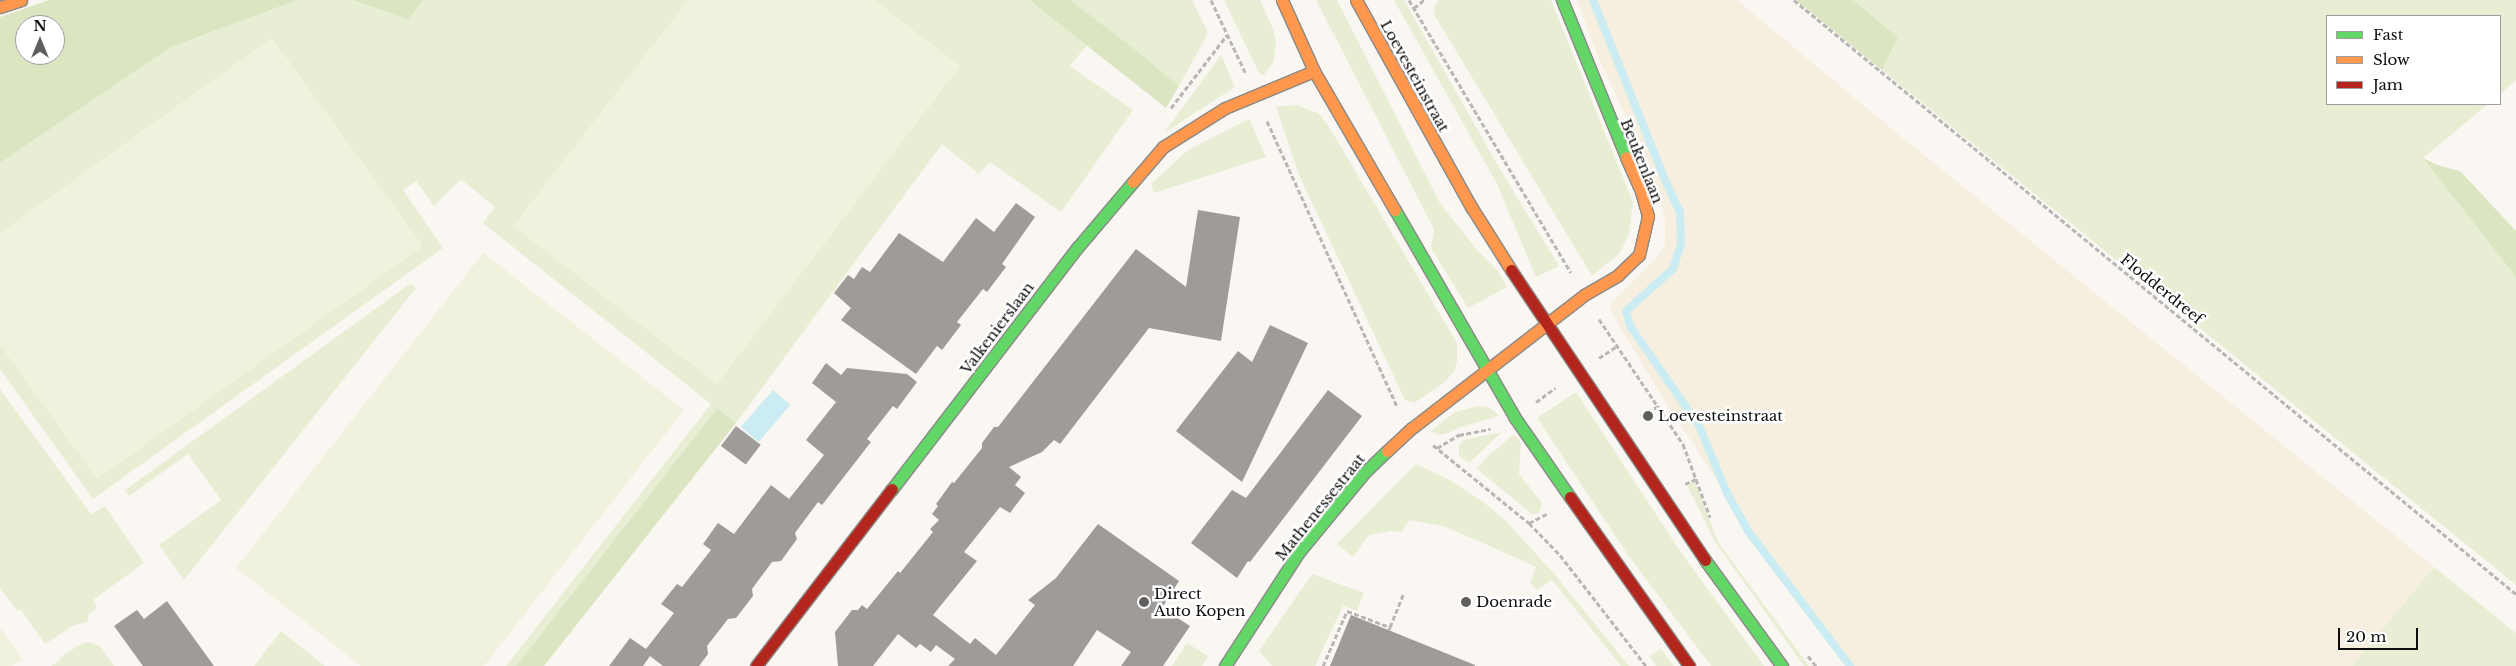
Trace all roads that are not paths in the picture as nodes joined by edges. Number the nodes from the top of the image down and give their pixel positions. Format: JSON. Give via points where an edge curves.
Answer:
{"nodes":[{"id":1,"x":21,"y":0,"type":"edge"},
{"id":2,"x":1282,"y":0,"type":"edge"},
{"id":3,"x":1356,"y":0,"type":"edge"},
{"id":4,"x":1562,"y":0,"type":"edge"},
{"id":5,"x":0,"y":7,"type":"edge"},
{"id":6,"x":1314,"y":71,"type":"junction"},
{"id":7,"x":1547,"y":326,"type":"junction"},
{"id":8,"x":1488,"y":371,"type":"junction"},
{"id":9,"x":756,"y":666,"type":"edge"},
{"id":10,"x":1226,"y":666,"type":"edge"},
{"id":11,"x":1689,"y":666,"type":"edge"},
{"id":12,"x":1782,"y":666,"type":"edge"}],
"edges":[{"from":1,"to":5,"type":"street"},
{"from":2,"to":6,"type":"street"},
{"from":3,"to":7,"type":"street","name":"Loevesteinstraat","via":[[1472,208]]},
{"from":4,"to":7,"type":"street","name":"Beukenlaan","via":[[1641,191],[1648,216],[1639,255],[1618,275],[1584,295]]},
{"from":6,"to":8,"type":"street"},
{"from":6,"to":9,"type":"street","name":"Valkenierslaan","via":[[1225,108],[1162,147],[1077,248]]},
{"from":7,"to":8,"type":"street","name":"Beukenlaan"},
{"from":7,"to":12,"type":"street","name":"Loevesteinstraat","via":[[1703,558]]},
{"from":8,"to":10,"type":"street","name":"Mathenessestraat","via":[[1412,428],[1365,472],[1299,552]]},
{"from":8,"to":11,"type":"street","via":[[1515,418]]}]}
